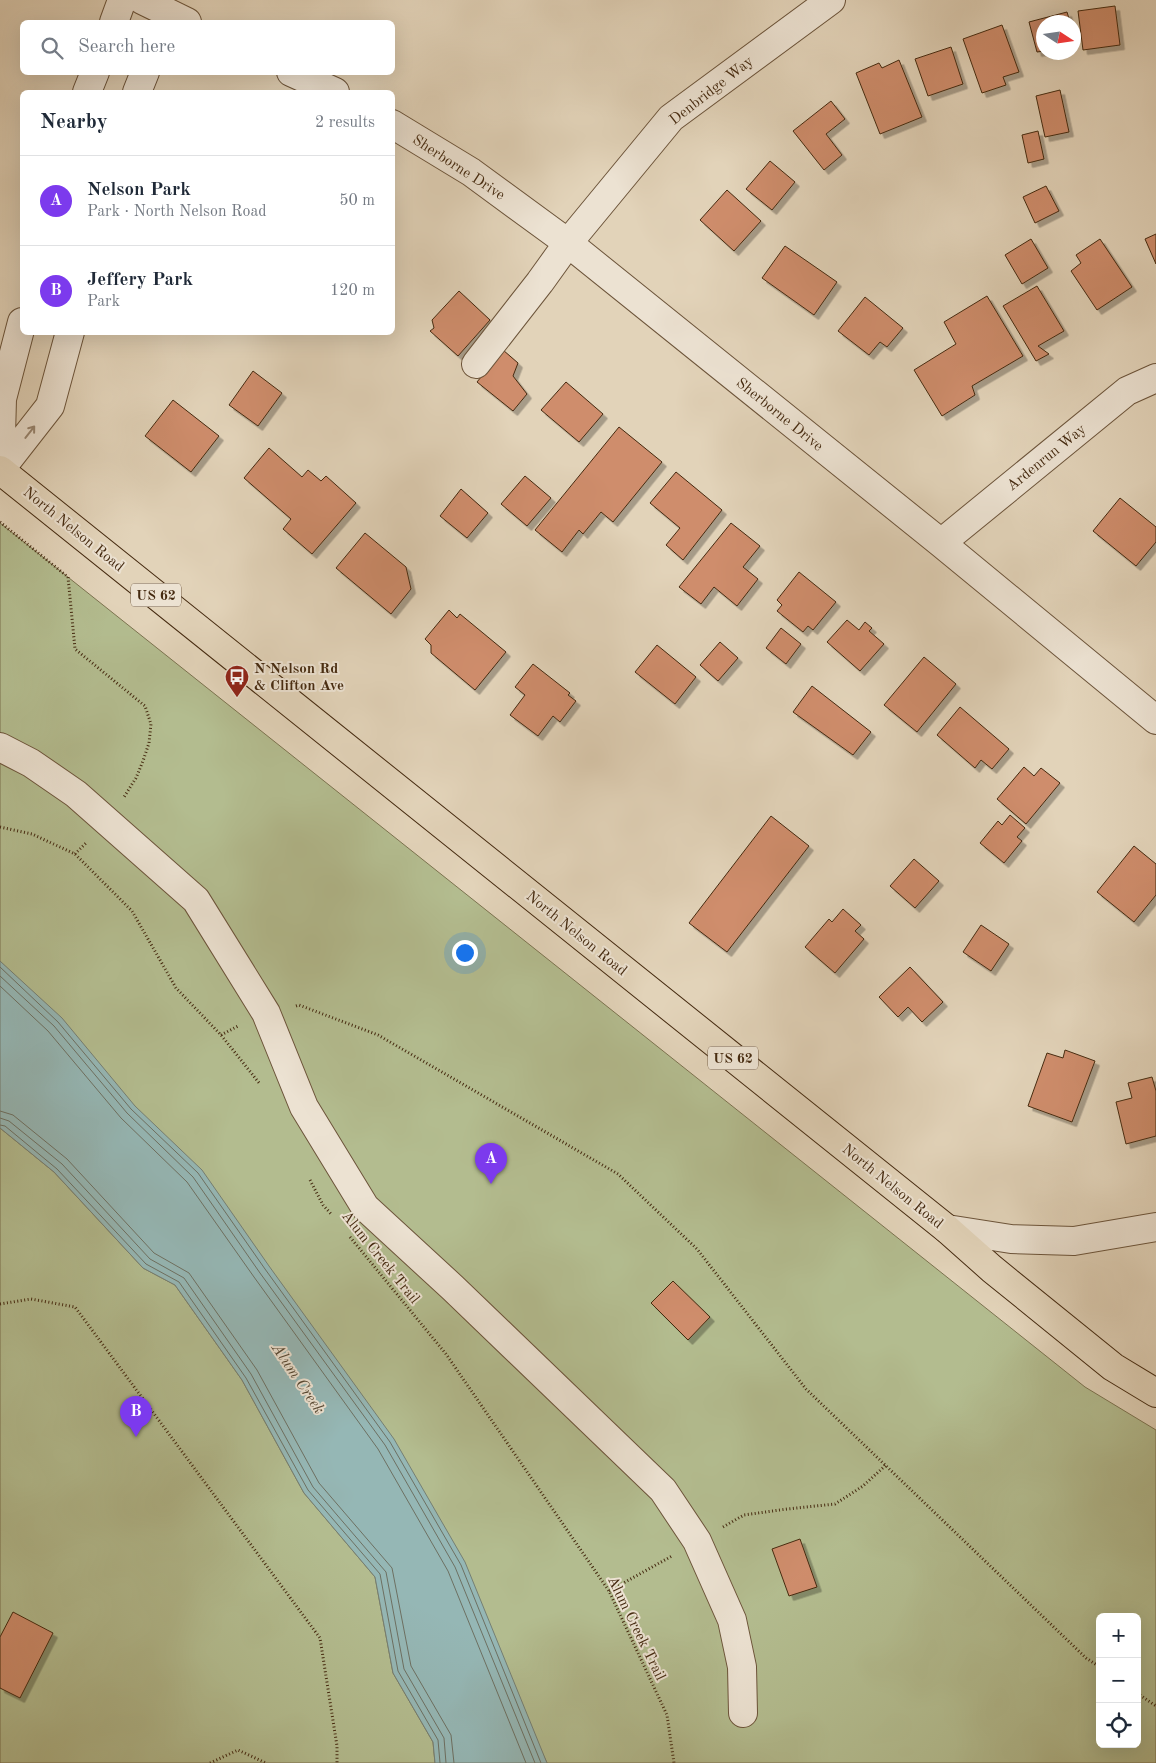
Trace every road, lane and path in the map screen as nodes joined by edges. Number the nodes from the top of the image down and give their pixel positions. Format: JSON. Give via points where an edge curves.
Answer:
{"nodes":[{"id":1,"x":122,"y":0,"type":"edge"},
{"id":2,"x":142,"y":0,"type":"edge"},
{"id":3,"x":831,"y":0,"type":"edge"},
{"id":4,"x":176,"y":15,"type":"edge"},
{"id":5,"x":115,"y":20,"type":"edge"},
{"id":6,"x":94,"y":75,"type":"edge"},
{"id":7,"x":143,"y":75,"type":"edge"},
{"id":8,"x":298,"y":75,"type":"edge"},
{"id":9,"x":88,"y":90,"type":"edge"},
{"id":10,"x":138,"y":90,"type":"edge"},
{"id":11,"x":331,"y":90,"type":"edge"},
{"id":12,"x":395,"y":126,"type":"edge"},
{"id":13,"x":568,"y":243,"type":"junction"},
{"id":14,"x":20,"y":330,"type":"edge"},
{"id":15,"x":69,"y":335,"type":"edge"},
{"id":16,"x":476,"y":364,"type":"dead end"},
{"id":17,"x":1156,"y":378,"type":"edge"},
{"id":18,"x":0,"y":471,"type":"edge"},
{"id":19,"x":0,"y":522,"type":"edge"},
{"id":20,"x":941,"y":544,"type":"junction"},
{"id":21,"x":1156,"y":720,"type":"edge"},
{"id":22,"x":0,"y":747,"type":"edge"},
{"id":23,"x":108,"y":822,"type":"junction"},
{"id":24,"x":0,"y":827,"type":"edge"},
{"id":25,"x":75,"y":854,"type":"junction"},
{"id":26,"x":266,"y":1012,"type":"junction"},
{"id":27,"x":221,"y":1035,"type":"junction"},
{"id":28,"x":263,"y":1090,"type":"dead end"},
{"id":29,"x":309,"y":1178,"type":"dead end"},
{"id":30,"x":336,"y":1220,"type":"dead end"},
{"id":31,"x":1156,"y":1227,"type":"edge"},
{"id":32,"x":947,"y":1229,"type":"junction"},
{"id":33,"x":348,"y":1234,"type":"dead end"},
{"id":34,"x":0,"y":1304,"type":"edge"},
{"id":35,"x":1156,"y":1393,"type":"edge"},
{"id":36,"x":886,"y":1465,"type":"junction"},
{"id":37,"x":698,"y":1541,"type":"junction"},
{"id":38,"x":609,"y":1591,"type":"junction"},
{"id":39,"x":1096,"y":1664,"type":"edge"},
{"id":40,"x":1141,"y":1696,"type":"edge"},
{"id":41,"x":1156,"y":1706,"type":"edge"},
{"id":42,"x":743,"y":1713,"type":"dead end"},
{"id":43,"x":210,"y":1763,"type":"edge"},
{"id":44,"x":266,"y":1763,"type":"edge"},
{"id":45,"x":337,"y":1763,"type":"edge"},
{"id":46,"x":674,"y":1763,"type":"edge"}],
"edges":[{"from":1,"to":5,"type":"street"},
{"from":2,"to":4,"type":"street"},
{"from":3,"to":13,"type":"street","name":"Denbridge Way","via":[[671,118]]},
{"from":6,"to":9,"type":"street"},
{"from":7,"to":10,"type":"street"},
{"from":8,"to":11,"type":"street"},
{"from":12,"to":13,"type":"street","name":"Sherborne Drive","via":[[471,172]]},
{"from":13,"to":16,"type":"street","name":"Denbridge Way"},
{"from":13,"to":20,"type":"street","name":"Sherborne Drive"},
{"from":14,"to":18,"type":"street","via":[[2,399]]},
{"from":18,"to":15,"type":"street","one_way":true,"via":[[50,406]]},
{"from":17,"to":20,"type":"street","name":"Ardenrun Way","via":[[1127,391]]},
{"from":18,"to":32,"type":"main road","name":"North Nelson Road","number":"US 62"},
{"from":19,"to":23,"type":"path","via":[[68,577],[75,649],[145,706],[151,724],[149,743],[136,778]]},
{"from":20,"to":21,"type":"street","name":"Sherborne Drive"},
{"from":22,"to":23,"type":"street","via":[[31,763],[76,794]]},
{"from":23,"to":25,"type":"path"},
{"from":23,"to":26,"type":"street","via":[[196,900]]},
{"from":24,"to":25,"type":"path","via":[[32,834]]},
{"from":25,"to":27,"type":"path","via":[[132,911],[176,988]]},
{"from":26,"to":27,"type":"path"},
{"from":26,"to":36,"type":"path","via":[[299,1006],[378,1035],[618,1174],[697,1249],[806,1388]]},
{"from":26,"to":37,"type":"street","via":[[304,1106],[365,1207],[663,1490]]},
{"from":27,"to":28,"type":"path"},
{"from":29,"to":30,"type":"path","name":"Alum Creek Trail"},
{"from":31,"to":32,"type":"street","via":[[1074,1241],[1011,1239]]},
{"from":32,"to":35,"type":"main road","name":"North Nelson Road","number":"US 62","via":[[1113,1367]]},
{"from":33,"to":38,"type":"path","name":"Alum Creek Trail","via":[[446,1354]]},
{"from":34,"to":45,"type":"path","via":[[32,1299],[75,1307],[320,1638]]},
{"from":36,"to":37,"type":"path","via":[[863,1486],[835,1504],[744,1516]]},
{"from":36,"to":39,"type":"path"},
{"from":37,"to":38,"type":"path"},
{"from":37,"to":42,"type":"street","via":[[732,1620],[742,1667]]},
{"from":38,"to":46,"type":"path","name":"Alum Creek Trail","via":[[667,1715]]},
{"from":40,"to":41,"type":"path"},
{"from":43,"to":44,"type":"path","via":[[238,1750]]}]}
